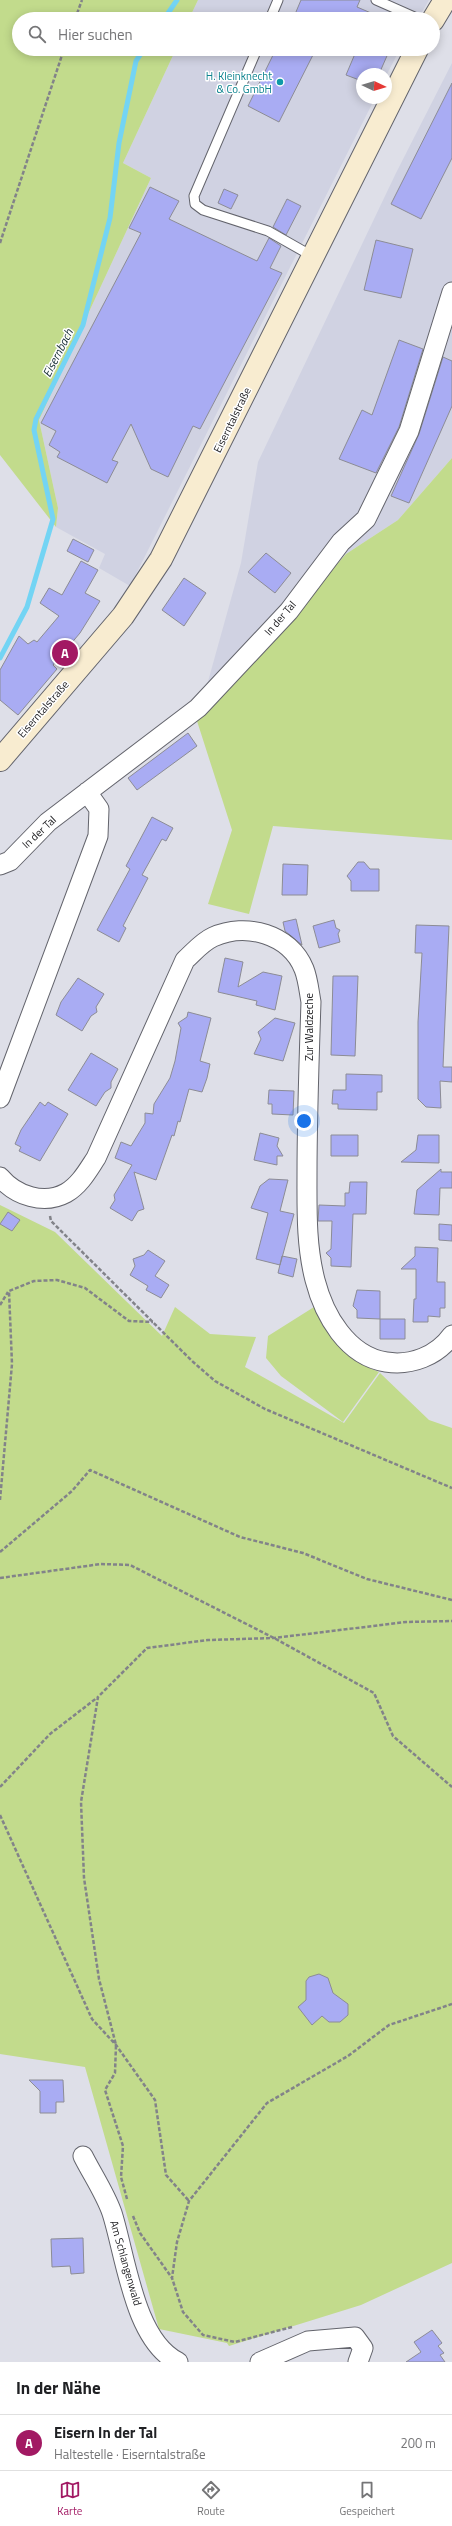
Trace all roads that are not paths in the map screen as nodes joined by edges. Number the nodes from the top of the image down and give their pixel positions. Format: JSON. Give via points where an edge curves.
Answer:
{"nodes":[{"id":1,"x":278,"y":0,"type":"edge"},
{"id":2,"x":376,"y":0,"type":"edge"},
{"id":3,"x":445,"y":0,"type":"edge"},
{"id":4,"x":273,"y":12,"type":"edge"},
{"id":5,"x":403,"y":12,"type":"edge"},
{"id":6,"x":438,"y":12,"type":"edge"},
{"id":7,"x":254,"y":56,"type":"edge"},
{"id":8,"x":413,"y":56,"type":"edge"},
{"id":9,"x":312,"y":256,"type":"junction"},
{"id":10,"x":452,"y":292,"type":"edge"},
{"id":11,"x":0,"y":760,"type":"edge"},
{"id":12,"x":87,"y":792,"type":"junction"},
{"id":13,"x":0,"y":865,"type":"edge"},
{"id":14,"x":0,"y":1098,"type":"edge"},
{"id":15,"x":0,"y":1177,"type":"edge"},
{"id":16,"x":452,"y":1335,"type":"edge"},
{"id":17,"x":83,"y":2156,"type":"dead end"},
{"id":18,"x":178,"y":2362,"type":"edge"},
{"id":19,"x":260,"y":2362,"type":"edge"},
{"id":20,"x":358,"y":2362,"type":"edge"}],
"edges":[{"from":1,"to":4,"type":"lane"},
{"from":2,"to":5,"type":"lane"},
{"from":3,"to":6,"type":"main road"},
{"from":7,"to":9,"type":"lane","via":[[194,196],[195,204],[203,210],[268,231]]},
{"from":8,"to":9,"type":"main road","name":"Eiserntalstraße"},
{"from":9,"to":11,"type":"main road","name":"Eiserntalstraße","via":[[161,559],[123,616]]},
{"from":10,"to":12,"type":"street","name":"In der Tal","via":[[409,431],[366,519],[341,542],[289,611],[198,708]]},
{"from":12,"to":13,"type":"street","name":"In der Tal","via":[[48,822],[10,861]]},
{"from":12,"to":14,"type":"street","via":[[99,809],[98,836]]},
{"from":15,"to":16,"type":"street","name":"Zur Waldzeche","via":[[23,1195],[45,1198],[67,1193],[83,1178],[96,1158],[185,960],[213,937],[231,932],[261,932],[288,946],[304,968],[311,1002],[307,1238],[323,1305],[335,1327],[349,1344],[361,1354],[384,1362],[407,1363],[422,1359],[438,1350]]},
{"from":17,"to":18,"type":"street","name":"Am Schlangenwald","via":[[111,2211],[143,2324],[161,2351]]},
{"from":19,"to":20,"type":"street","via":[[308,2341],[355,2337],[363,2348]]}]}
